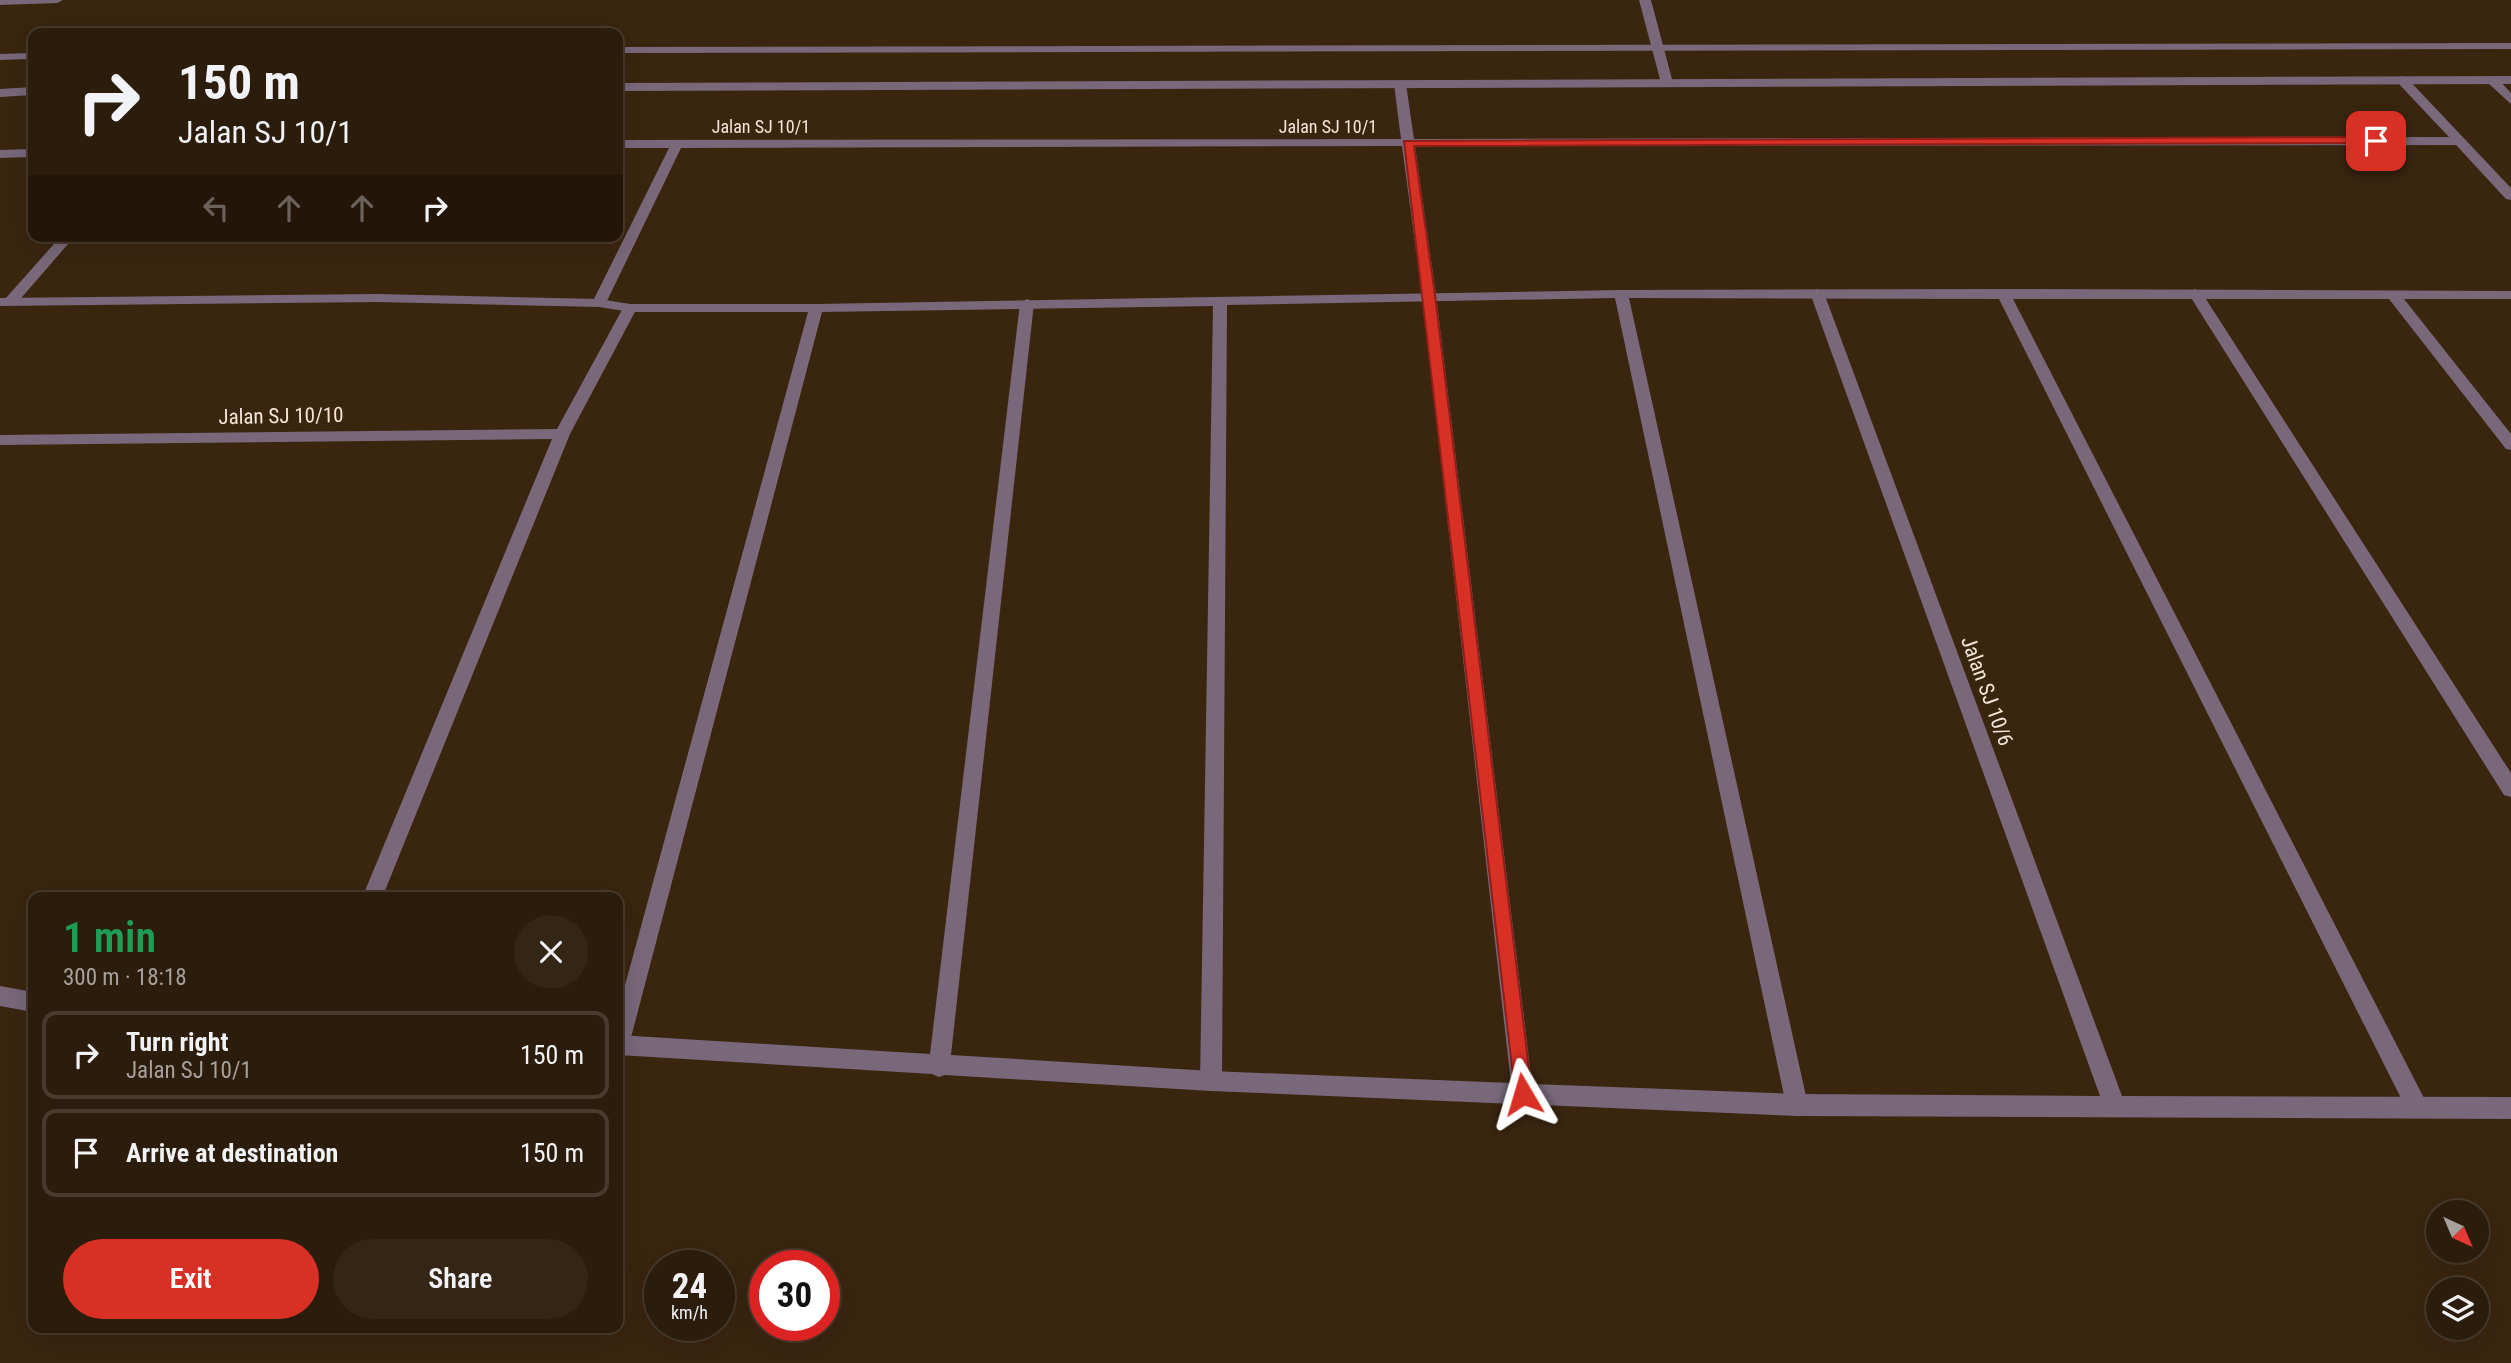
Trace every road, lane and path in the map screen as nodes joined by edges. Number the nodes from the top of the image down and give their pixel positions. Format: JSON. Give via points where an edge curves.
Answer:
{"nodes":[{"id":1,"x":57,"y":0,"type":"edge"},
{"id":2,"x":1645,"y":0,"type":"edge"},
{"id":3,"x":0,"y":2,"type":"edge"},
{"id":4,"x":2511,"y":46,"type":"edge"},
{"id":5,"x":1659,"y":48,"type":"junction"},
{"id":6,"x":623,"y":50,"type":"edge"},
{"id":7,"x":28,"y":56,"type":"edge"},
{"id":8,"x":0,"y":57,"type":"edge"},
{"id":9,"x":2402,"y":80,"type":"junction"},
{"id":10,"x":2493,"y":80,"type":"junction"},
{"id":11,"x":2511,"y":80,"type":"edge"},
{"id":12,"x":1667,"y":83,"type":"junction"},
{"id":13,"x":1400,"y":84,"type":"junction"},
{"id":14,"x":623,"y":87,"type":"edge"},
{"id":15,"x":28,"y":91,"type":"edge"},
{"id":16,"x":0,"y":93,"type":"edge"},
{"id":17,"x":2511,"y":100,"type":"edge"},
{"id":18,"x":2459,"y":141,"type":"junction"},
{"id":19,"x":1408,"y":143,"type":"junction"},
{"id":20,"x":623,"y":144,"type":"edge"},
{"id":21,"x":677,"y":144,"type":"junction"},
{"id":22,"x":28,"y":153,"type":"edge"},
{"id":23,"x":0,"y":154,"type":"edge"},
{"id":24,"x":2511,"y":196,"type":"edge"},
{"id":25,"x":63,"y":242,"type":"edge"},
{"id":26,"x":1817,"y":293,"type":"junction"},
{"id":27,"x":2003,"y":293,"type":"junction"},
{"id":28,"x":2195,"y":293,"type":"junction"},
{"id":29,"x":1621,"y":294,"type":"junction"},
{"id":30,"x":2392,"y":294,"type":"junction"},
{"id":31,"x":1429,"y":295,"type":"junction"},
{"id":32,"x":2511,"y":295,"type":"edge"},
{"id":33,"x":1220,"y":300,"type":"junction"},
{"id":34,"x":5,"y":302,"type":"edge"},
{"id":35,"x":599,"y":303,"type":"junction"},
{"id":36,"x":1027,"y":303,"type":"junction"},
{"id":37,"x":630,"y":308,"type":"junction"},
{"id":38,"x":816,"y":308,"type":"junction"},
{"id":39,"x":562,"y":433,"type":"junction"},
{"id":40,"x":0,"y":440,"type":"edge"},
{"id":41,"x":2511,"y":445,"type":"edge"},
{"id":42,"x":2511,"y":789,"type":"edge"},
{"id":43,"x":374,"y":892,"type":"edge"},
{"id":44,"x":0,"y":996,"type":"edge"},
{"id":45,"x":28,"y":1001,"type":"edge"},
{"id":46,"x":623,"y":1026,"type":"edge"},
{"id":47,"x":623,"y":1045,"type":"edge"},
{"id":48,"x":939,"y":1067,"type":"junction"},
{"id":49,"x":1211,"y":1081,"type":"junction"},
{"id":50,"x":1523,"y":1094,"type":"junction"},
{"id":51,"x":2114,"y":1104,"type":"junction"},
{"id":52,"x":1797,"y":1105,"type":"junction"},
{"id":53,"x":2417,"y":1107,"type":"junction"},
{"id":54,"x":2511,"y":1108,"type":"edge"}],
"edges":[{"from":1,"to":3,"type":"street"},
{"from":2,"to":5,"type":"street"},
{"from":4,"to":5,"type":"street"},
{"from":5,"to":6,"type":"street"},
{"from":5,"to":12,"type":"street"},
{"from":7,"to":8,"type":"street"},
{"from":9,"to":10,"type":"street"},
{"from":9,"to":12,"type":"street"},
{"from":9,"to":18,"type":"street"},
{"from":10,"to":11,"type":"street"},
{"from":10,"to":17,"type":"street"},
{"from":12,"to":13,"type":"street"},
{"from":13,"to":14,"type":"street"},
{"from":13,"to":19,"type":"street"},
{"from":15,"to":16,"type":"street"},
{"from":18,"to":19,"type":"street","name":"Jalan SJ 10/1"},
{"from":18,"to":24,"type":"street"},
{"from":19,"to":21,"type":"street","name":"Jalan SJ 10/1"},
{"from":19,"to":31,"type":"street"},
{"from":20,"to":21,"type":"street","name":"Jalan SJ 10/1"},
{"from":21,"to":35,"type":"street"},
{"from":22,"to":23,"type":"street"},
{"from":25,"to":34,"type":"street"},
{"from":26,"to":27,"type":"street"},
{"from":26,"to":29,"type":"street"},
{"from":26,"to":51,"type":"street","name":"Jalan SJ 10/6"},
{"from":27,"to":28,"type":"street"},
{"from":27,"to":53,"type":"street"},
{"from":28,"to":30,"type":"street"},
{"from":28,"to":42,"type":"street"},
{"from":29,"to":31,"type":"street"},
{"from":29,"to":52,"type":"street"},
{"from":30,"to":32,"type":"street"},
{"from":30,"to":41,"type":"street"},
{"from":31,"to":33,"type":"street"},
{"from":31,"to":50,"type":"street"},
{"from":33,"to":36,"type":"street"},
{"from":33,"to":49,"type":"street"},
{"from":34,"to":35,"type":"street","via":[[377,298]]},
{"from":35,"to":37,"type":"street"},
{"from":36,"to":38,"type":"street"},
{"from":36,"to":48,"type":"street"},
{"from":37,"to":38,"type":"street"},
{"from":37,"to":39,"type":"street"},
{"from":38,"to":46,"type":"street"},
{"from":39,"to":40,"type":"street","name":"Jalan SJ 10/10"},
{"from":39,"to":43,"type":"street"},
{"from":44,"to":45,"type":"street"},
{"from":47,"to":48,"type":"street"},
{"from":48,"to":49,"type":"street"},
{"from":49,"to":50,"type":"street"},
{"from":50,"to":52,"type":"street"},
{"from":51,"to":52,"type":"street"},
{"from":51,"to":53,"type":"street"},
{"from":53,"to":54,"type":"street"}]}
